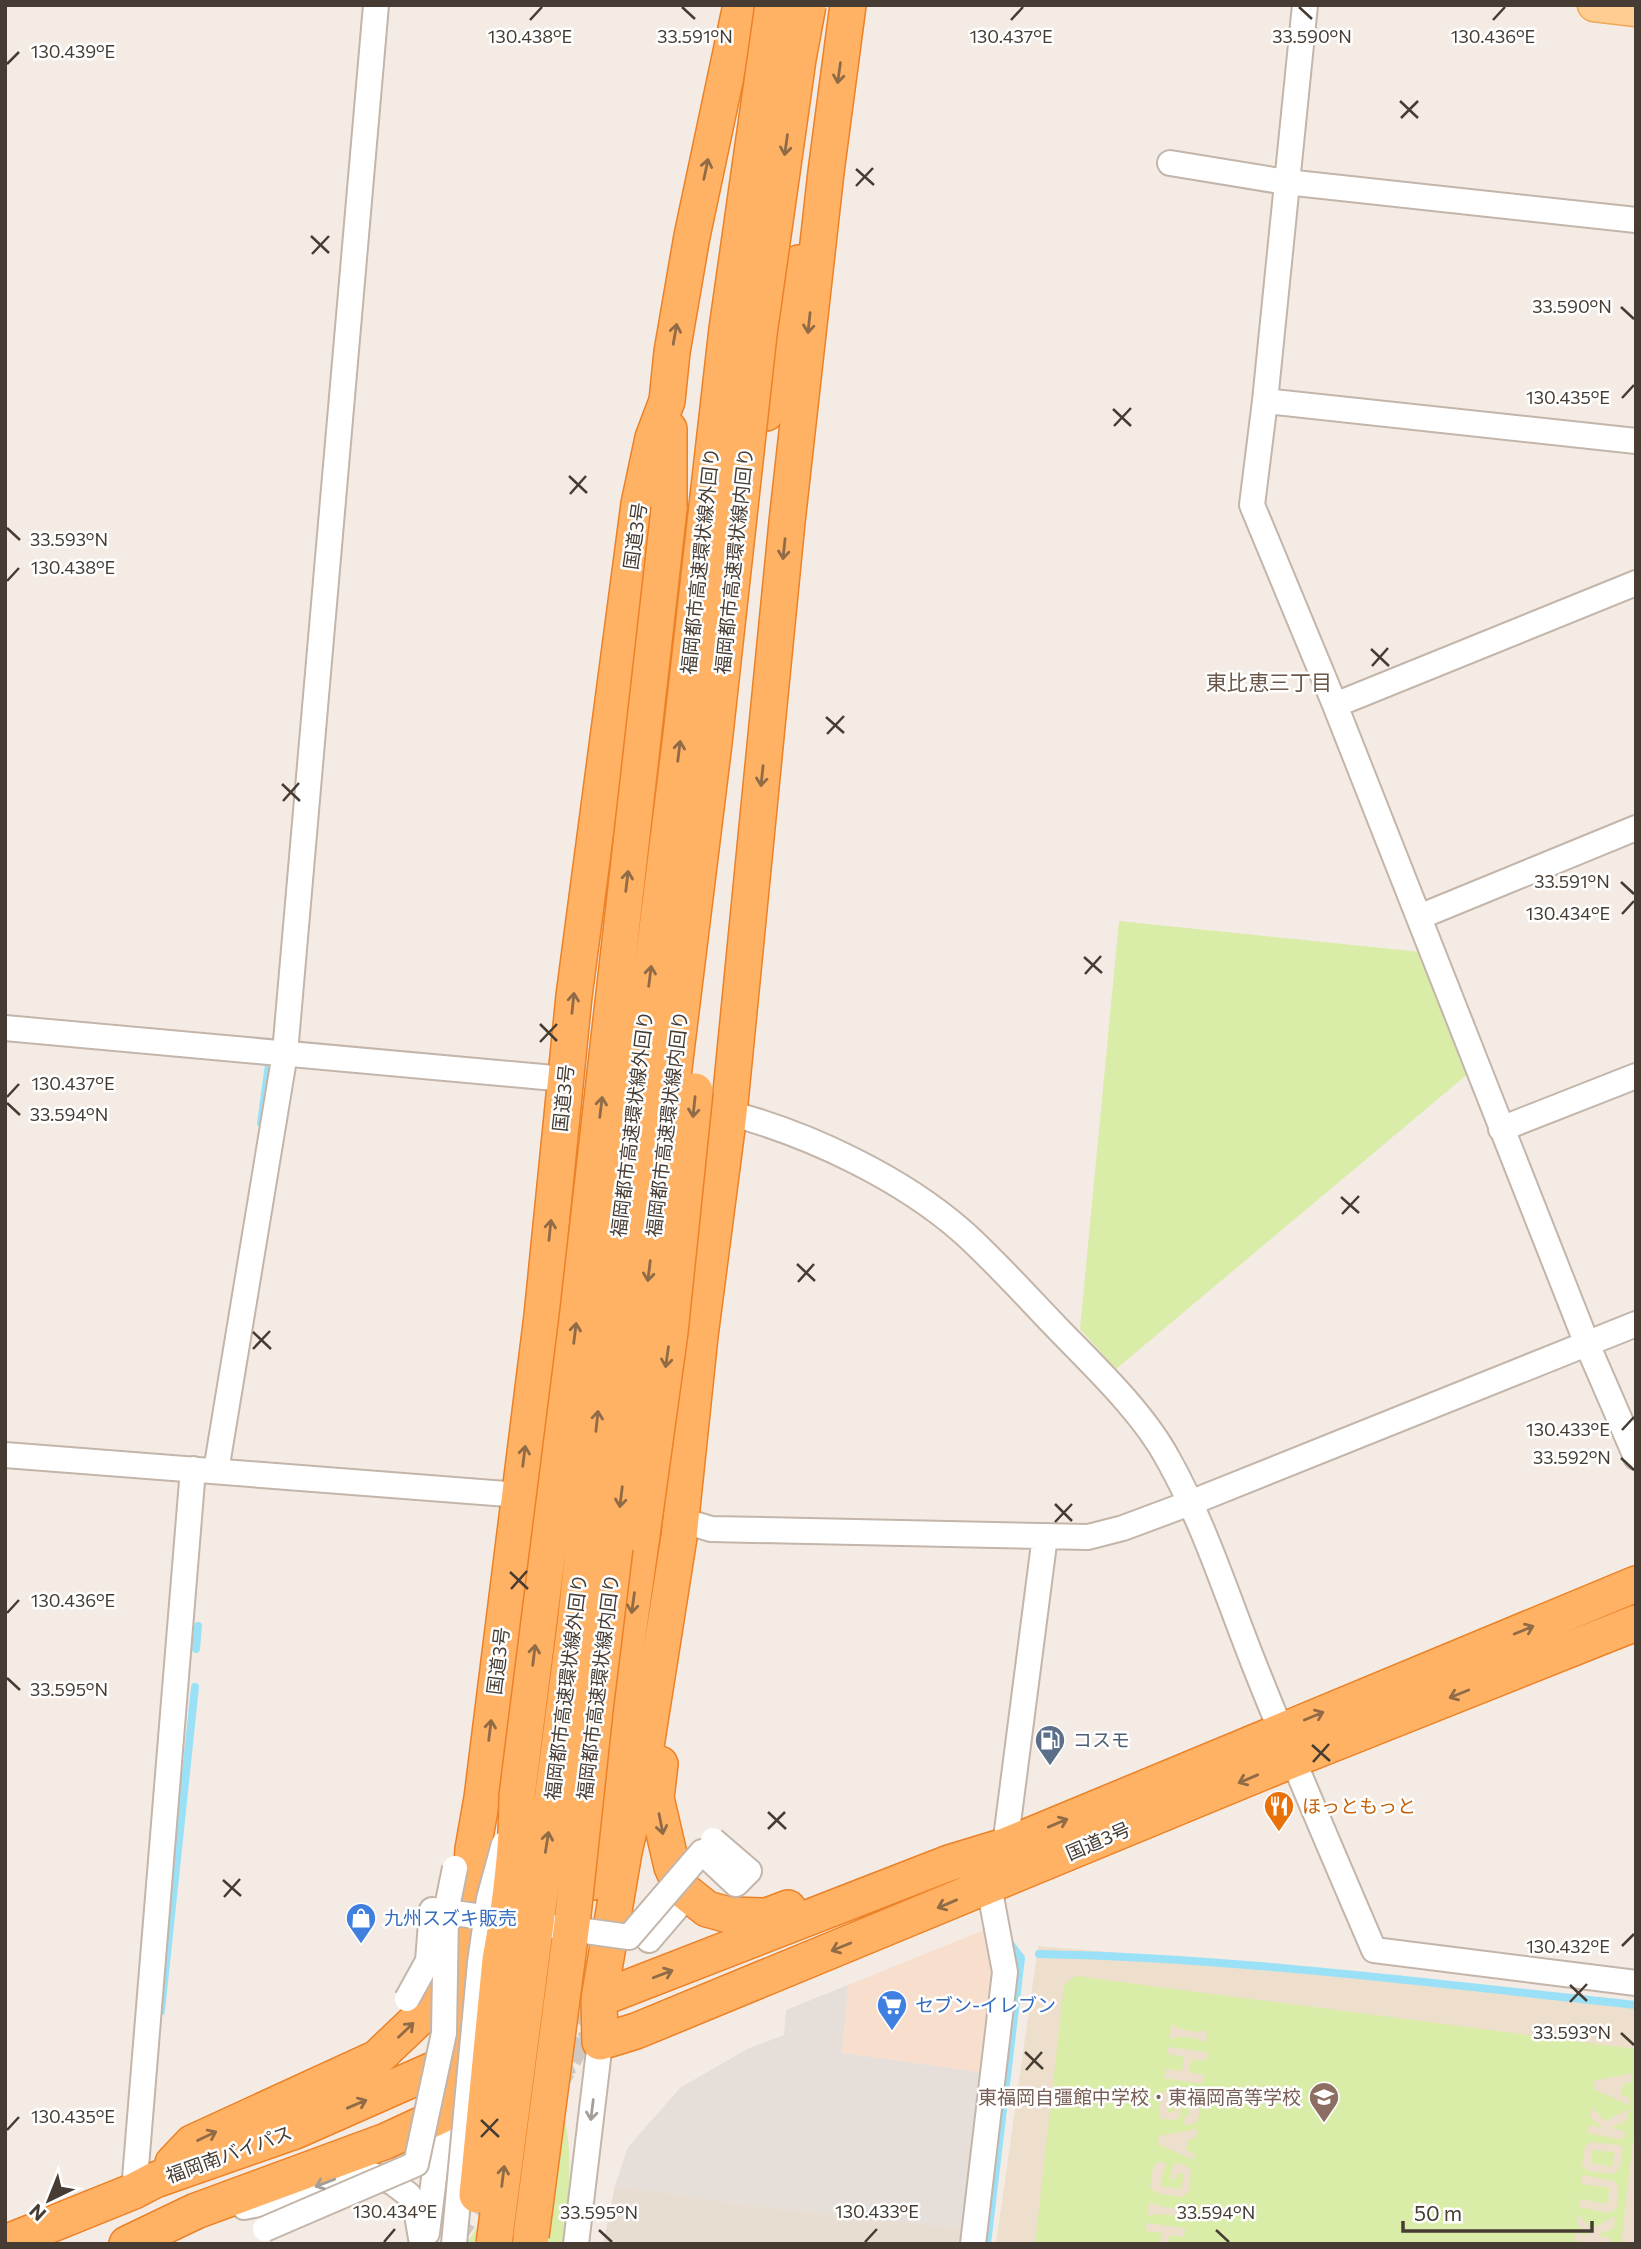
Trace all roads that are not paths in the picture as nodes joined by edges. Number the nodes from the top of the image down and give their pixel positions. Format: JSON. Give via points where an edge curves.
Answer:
{"nodes":[{"id":1,"x":376,"y":5,"type":"edge"},
{"id":2,"x":741,"y":5,"type":"edge"},
{"id":3,"x":773,"y":5,"type":"edge"},
{"id":4,"x":808,"y":5,"type":"edge"},
{"id":5,"x":848,"y":5,"type":"edge"},
{"id":6,"x":1305,"y":5,"type":"edge"},
{"id":7,"x":1594,"y":5,"type":"edge"},
{"id":8,"x":1636,"y":10,"type":"edge"},
{"id":9,"x":1170,"y":163,"type":"dead end"},
{"id":10,"x":826,"y":172,"type":"junction"},
{"id":11,"x":1286,"y":182,"type":"junction"},
{"id":12,"x":1636,"y":220,"type":"edge"},
{"id":13,"x":667,"y":401,"type":"junction"},
{"id":14,"x":1265,"y":401,"type":"junction"},
{"id":15,"x":1636,"y":440,"type":"edge"},
{"id":16,"x":1636,"y":583,"type":"edge"},
{"id":17,"x":1335,"y":705,"type":"junction"},
{"id":18,"x":1636,"y":828,"type":"edge"},
{"id":19,"x":1419,"y":917,"type":"junction"},
{"id":20,"x":5,"y":1028,"type":"edge"},
{"id":21,"x":285,"y":1053,"type":"junction"},
{"id":22,"x":1636,"y":1076,"type":"edge"},
{"id":23,"x":565,"y":1079,"type":"junction"},
{"id":24,"x":729,"y":1112,"type":"junction"},
{"id":25,"x":1501,"y":1129,"type":"junction"},
{"id":26,"x":1636,"y":1324,"type":"edge"},
{"id":27,"x":1587,"y":1344,"type":"junction"},
{"id":28,"x":5,"y":1455,"type":"edge"},
{"id":29,"x":1636,"y":1457,"type":"edge"},
{"id":30,"x":205,"y":1470,"type":"junction"},
{"id":31,"x":519,"y":1495,"type":"junction"},
{"id":32,"x":1190,"y":1503,"type":"junction"},
{"id":33,"x":680,"y":1528,"type":"junction"},
{"id":34,"x":1045,"y":1536,"type":"junction"},
{"id":35,"x":1636,"y":1584,"type":"edge"},
{"id":36,"x":1636,"y":1623,"type":"edge"},
{"id":37,"x":1286,"y":1745,"type":"junction"},
{"id":38,"x":517,"y":1796,"type":"junction"},
{"id":39,"x":713,"y":1840,"type":"dead end"},
{"id":40,"x":1004,"y":1846,"type":"junction"},
{"id":41,"x":949,"y":1863,"type":"junction"},
{"id":42,"x":455,"y":1868,"type":"dead end"},
{"id":43,"x":989,"y":1886,"type":"junction"},
{"id":44,"x":667,"y":1894,"type":"junction"},
{"id":45,"x":458,"y":1910,"type":"junction"},
{"id":46,"x":649,"y":1940,"type":"dead end"},
{"id":47,"x":1636,"y":1983,"type":"edge"},
{"id":48,"x":407,"y":1999,"type":"dead end"},
{"id":49,"x":599,"y":1999,"type":"junction"},
{"id":50,"x":600,"y":2042,"type":"junction"},
{"id":51,"x":451,"y":2062,"type":"junction"},
{"id":52,"x":442,"y":2115,"type":"junction"},
{"id":53,"x":145,"y":2185,"type":"junction"},
{"id":54,"x":196,"y":2211,"type":"junction"},
{"id":55,"x":265,"y":2228,"type":"dead end"},
{"id":56,"x":531,"y":2240,"type":"edge"},
{"id":57,"x":5,"y":2243,"type":"edge"},
{"id":58,"x":127,"y":2244,"type":"edge"},
{"id":59,"x":424,"y":2244,"type":"edge"},
{"id":60,"x":454,"y":2244,"type":"edge"},
{"id":61,"x":475,"y":2244,"type":"edge"},
{"id":62,"x":494,"y":2244,"type":"edge"},
{"id":63,"x":576,"y":2244,"type":"edge"},
{"id":64,"x":973,"y":2244,"type":"edge"}],
"edges":[{"from":1,"to":21,"type":"street"},
{"from":13,"to":2,"type":"highway","name":"国道3号","one_way":true,"via":[[692,236]]},
{"from":62,"to":3,"type":"highway","name":"福岡都市高速環状線外回り","one_way":true,"bridge":true,"via":[[575,1625],[727,329]]},
{"from":4,"to":56,"type":"highway","name":"福岡都市高速環状線内回り","one_way":true,"bridge":true,"via":[[759,334],[712,757]]},
{"from":5,"to":10,"type":"highway","one_way":true},
{"from":6,"to":11,"type":"street"},
{"from":7,"to":8,"type":"main road"},
{"from":9,"to":11,"type":"street"},
{"from":10,"to":24,"type":"highway","one_way":true},
{"from":10,"to":56,"type":"highway","one_way":true,"bridge":true,"via":[[781,322],[769,389],[670,1332],[573,2023]]},
{"from":11,"to":12,"type":"street"},
{"from":11,"to":14,"type":"street"},
{"from":23,"to":13,"type":"highway","name":"国道3号","one_way":true,"via":[[639,504],[653,438]]},
{"from":38,"to":13,"type":"highway","one_way":true,"bridge":true,"via":[[577,1320],[669,509]]},
{"from":14,"to":15,"type":"street"},
{"from":14,"to":17,"type":"street","via":[[1252,505]]},
{"from":16,"to":17,"type":"street"},
{"from":17,"to":19,"type":"street"},
{"from":18,"to":19,"type":"street"},
{"from":19,"to":25,"type":"street"},
{"from":20,"to":21,"type":"street"},
{"from":21,"to":23,"type":"street"},
{"from":21,"to":30,"type":"street"},
{"from":22,"to":25,"type":"street"},
{"from":31,"to":23,"type":"highway","name":"国道3号","one_way":true},
{"from":24,"to":32,"type":"street","via":[[837,1152],[898,1186],[964,1233],[1138,1416],[1168,1458]]},
{"from":24,"to":33,"type":"highway"},
{"from":25,"to":27,"type":"street"},
{"from":26,"to":27,"type":"street"},
{"from":27,"to":29,"type":"street"},
{"from":27,"to":32,"type":"street"},
{"from":28,"to":30,"type":"street"},
{"from":30,"to":31,"type":"street"},
{"from":30,"to":53,"type":"street"},
{"from":45,"to":31,"type":"highway","name":"国道3号","one_way":true,"via":[[482,1798]]},
{"from":32,"to":34,"type":"street","via":[[1088,1537]]},
{"from":32,"to":37,"type":"street"},
{"from":33,"to":34,"type":"street"},
{"from":33,"to":41,"type":"highway","one_way":true,"via":[[679,1581],[656,1798],[672,1867],[682,1889],[708,1909],[767,1916],[846,1888]]},
{"from":33,"to":49,"type":"highway","via":[[641,1778]]},
{"from":34,"to":40,"type":"street"},
{"from":37,"to":35,"type":"highway","name":"国道3号","one_way":true},
{"from":36,"to":37,"type":"highway","name":"国道3号","one_way":true},
{"from":40,"to":37,"type":"highway","name":"国道3号","one_way":true},
{"from":37,"to":43,"type":"highway","name":"国道3号","one_way":true},
{"from":37,"to":47,"type":"street","via":[[1374,1951]]},
{"from":38,"to":60,"type":"street","bridge":true,"via":[[489,1899],[480,1963]]},
{"from":38,"to":61,"type":"highway","bridge":true,"via":[[517,1839],[500,1961]]},
{"from":39,"to":44,"type":"street","bridge":true,"via":[[749,1871],[736,1884],[702,1852]]},
{"from":40,"to":41,"type":"highway","name":"国道3号"},
{"from":49,"to":41,"type":"highway","name":"国道3号","one_way":true},
{"from":42,"to":45,"type":"street","bridge":true},
{"from":43,"to":50,"type":"highway","name":"国道3号","one_way":true},
{"from":43,"to":64,"type":"street","via":[[1005,1972]]},
{"from":44,"to":45,"type":"street","bridge":true,"via":[[629,1937]]},
{"from":44,"to":46,"type":"street","via":[[679,1905]]},
{"from":45,"to":48,"type":"street","bridge":true,"via":[[432,1910],[428,1961]]},
{"from":45,"to":51,"type":"highway","name":"国道3号"},
{"from":53,"to":45,"type":"highway","one_way":true,"via":[[192,2143],[377,2058],[418,2018],[455,1952]]},
{"from":45,"to":55,"type":"street","bridge":true,"via":[[444,2033],[416,2164]]},
{"from":49,"to":50,"type":"highway"},
{"from":50,"to":63,"type":"street","one_way":true},
{"from":51,"to":52,"type":"highway","name":"国道3号"},
{"from":53,"to":51,"type":"highway","name":"福岡南バイパス","one_way":true,"via":[[295,2131]]},
{"from":52,"to":54,"type":"highway","via":[[386,2141]]},
{"from":52,"to":59,"type":"street"},
{"from":53,"to":57,"type":"highway","name":"福岡南バイパス"},
{"from":54,"to":58,"type":"highway"},
{"from":59,"to":54,"type":"street","one_way":true,"via":[[409,2195],[370,2174],[345,2175],[284,2199],[218,2212]]}]}
